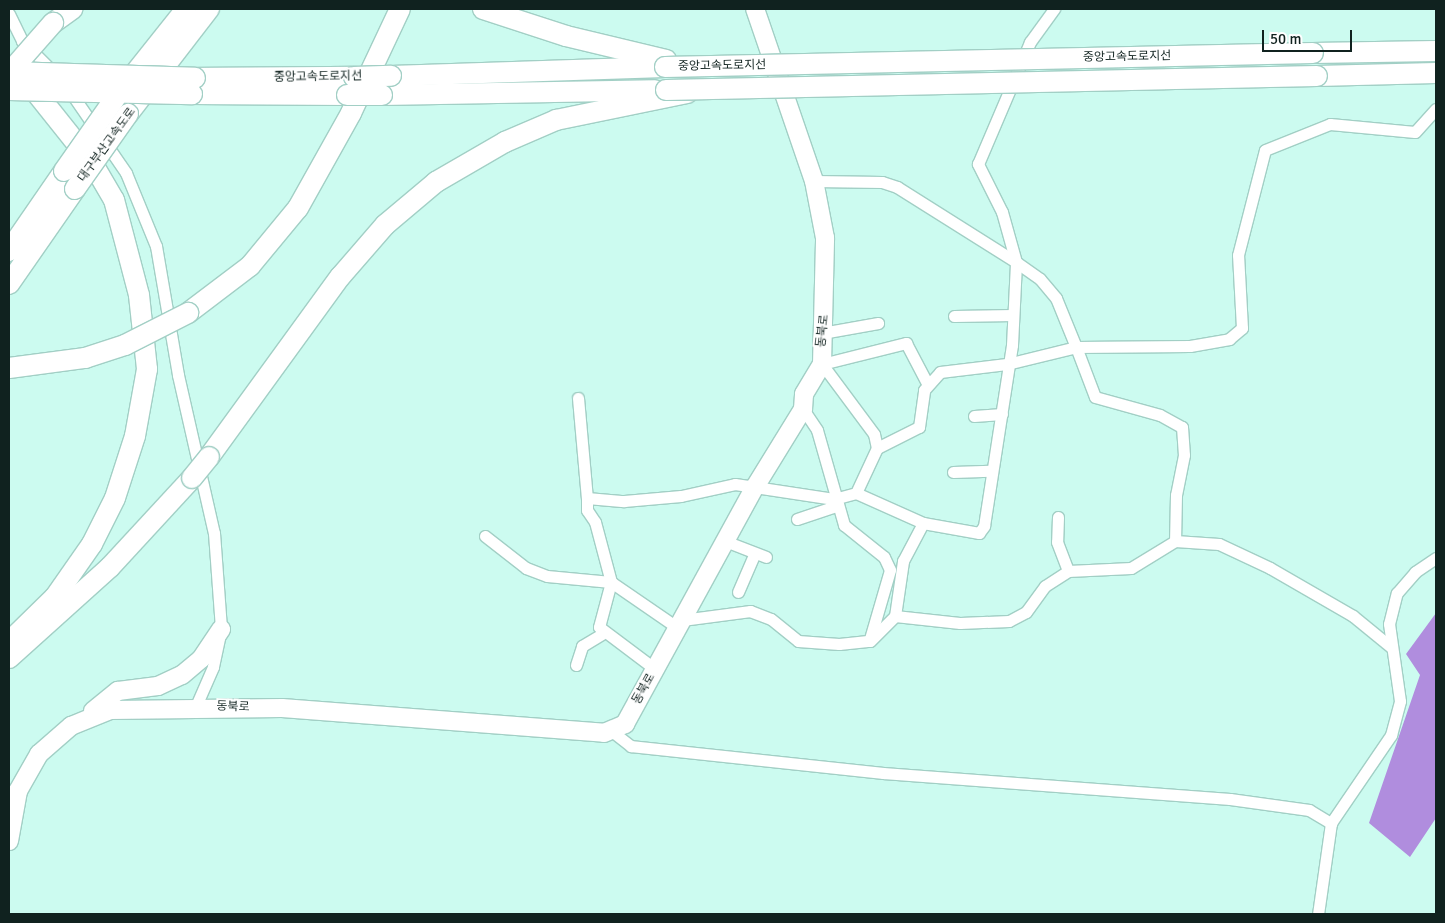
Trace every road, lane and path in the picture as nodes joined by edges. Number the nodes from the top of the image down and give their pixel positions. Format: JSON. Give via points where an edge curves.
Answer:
{"nodes":[{"id":1,"x":72,"y":9,"type":"edge"},
{"id":2,"x":186,"y":9,"type":"edge"},
{"id":3,"x":209,"y":9,"type":"edge"},
{"id":4,"x":400,"y":9,"type":"edge"},
{"id":5,"x":483,"y":9,"type":"edge"},
{"id":6,"x":755,"y":9,"type":"edge"},
{"id":7,"x":1054,"y":9,"type":"edge"},
{"id":8,"x":9,"y":14,"type":"edge"},
{"id":9,"x":1436,"y":51,"type":"edge"},
{"id":10,"x":692,"y":67,"type":"junction"},
{"id":11,"x":9,"y":68,"type":"edge"},
{"id":12,"x":9,"y":72,"type":"edge"},
{"id":13,"x":1436,"y":73,"type":"edge"},
{"id":14,"x":194,"y":86,"type":"junction"},
{"id":15,"x":351,"y":86,"type":"junction"},
{"id":16,"x":707,"y":89,"type":"junction"},
{"id":17,"x":9,"y":90,"type":"edge"},
{"id":18,"x":1436,"y":109,"type":"edge"},
{"id":19,"x":814,"y":181,"type":"junction"},
{"id":20,"x":9,"y":251,"type":"edge"},
{"id":21,"x":1016,"y":262,"type":"junction"},
{"id":22,"x":9,"y":284,"type":"edge"},
{"id":23,"x":1013,"y":315,"type":"junction"},
{"id":24,"x":954,"y":316,"type":"dead end"},
{"id":25,"x":878,"y":323,"type":"dead end"},
{"id":26,"x":822,"y":333,"type":"junction"},
{"id":27,"x":1076,"y":347,"type":"junction"},
{"id":28,"x":822,"y":364,"type":"junction"},
{"id":29,"x":1007,"y":364,"type":"junction"},
{"id":30,"x":9,"y":368,"type":"edge"},
{"id":31,"x":927,"y":383,"type":"junction"},
{"id":32,"x":578,"y":398,"type":"dead end"},
{"id":33,"x":803,"y":409,"type":"junction"},
{"id":34,"x":1002,"y":414,"type":"junction"},
{"id":35,"x":974,"y":416,"type":"dead end"},
{"id":36,"x":877,"y":448,"type":"junction"},
{"id":37,"x":990,"y":471,"type":"junction"},
{"id":38,"x":953,"y":472,"type":"dead end"},
{"id":39,"x":754,"y":487,"type":"junction"},
{"id":40,"x":856,"y":493,"type":"junction"},
{"id":41,"x":587,"y":498,"type":"junction"},
{"id":42,"x":835,"y":502,"type":"junction"},
{"id":43,"x":1058,"y":518,"type":"dead end"},
{"id":44,"x":797,"y":519,"type":"dead end"},
{"id":45,"x":923,"y":523,"type":"junction"},
{"id":46,"x":485,"y":536,"type":"dead end"},
{"id":47,"x":725,"y":541,"type":"junction"},
{"id":48,"x":1175,"y":541,"type":"junction"},
{"id":49,"x":754,"y":555,"type":"junction"},
{"id":50,"x":766,"y":557,"type":"dead end"},
{"id":51,"x":1436,"y":558,"type":"edge"},
{"id":52,"x":1068,"y":571,"type":"junction"},
{"id":53,"x":611,"y":582,"type":"junction"},
{"id":54,"x":738,"y":592,"type":"dead end"},
{"id":55,"x":895,"y":616,"type":"junction"},
{"id":56,"x":680,"y":624,"type":"junction"},
{"id":57,"x":221,"y":629,"type":"junction"},
{"id":58,"x":602,"y":634,"type":"junction"},
{"id":59,"x":870,"y":641,"type":"junction"},
{"id":60,"x":1391,"y":647,"type":"junction"},
{"id":61,"x":11,"y":651,"type":"edge"},
{"id":62,"x":576,"y":665,"type":"dead end"},
{"id":63,"x":655,"y":669,"type":"junction"},
{"id":64,"x":196,"y":706,"type":"junction"},
{"id":65,"x":83,"y":719,"type":"junction"},
{"id":66,"x":609,"y":730,"type":"junction"},
{"id":67,"x":1331,"y":822,"type":"junction"},
{"id":68,"x":9,"y":841,"type":"edge"},
{"id":69,"x":1318,"y":914,"type":"edge"}],
"edges":[{"from":1,"to":12,"type":"highway","bridge":true,"via":[[53,23]]},
{"from":2,"to":20,"type":"highway","name":"대구부산고속도로","bridge":true,"via":[[116,97]]},
{"from":3,"to":22,"type":"highway","name":"대구부산고속도로","bridge":true,"via":[[128,114]]},
{"from":4,"to":30,"type":"highway","bridge":true,"via":[[351,113],[298,208],[250,266],[188,313],[125,345],[85,358]]},
{"from":5,"to":10,"type":"highway","via":[[566,36]]},
{"from":6,"to":19,"type":"main road","name":"동북로"},
{"from":7,"to":21,"type":"street","via":[[1030,42],[996,131],[978,164],[1002,212]]},
{"from":8,"to":57,"type":"street","via":[[22,41],[82,105],[126,173],[149,221],[178,375],[214,533]]},
{"from":9,"to":10,"type":"highway","name":"중앙고속도로지선","bridge":true},
{"from":10,"to":15,"type":"highway","name":"중앙고속도로지선","bridge":true,"via":[[391,76]]},
{"from":11,"to":61,"type":"highway","via":[[32,84],[93,164],[114,200],[138,295],[148,369],[135,436],[115,498],[96,536],[55,597]]},
{"from":12,"to":14,"type":"highway","name":"중앙고속도로지선","bridge":true},
{"from":13,"to":16,"type":"highway","name":"중앙고속도로지선","bridge":true},
{"from":14,"to":15,"type":"highway","name":"중앙고속도로지선"},
{"from":14,"to":17,"type":"highway","name":"중앙고속도로지선","bridge":true},
{"from":15,"to":16,"type":"highway","name":"중앙고속도로지선","bridge":true,"via":[[382,95]]},
{"from":16,"to":61,"type":"highway","bridge":true,"via":[[556,120],[505,142],[436,182],[385,225],[340,277],[192,478],[110,567]]},
{"from":18,"to":27,"type":"street","via":[[1415,132],[1330,124],[1265,150],[1238,254],[1242,328],[1238,334],[1190,346]]},
{"from":19,"to":21,"type":"street","via":[[882,182],[898,187]]},
{"from":19,"to":26,"type":"main road","name":"동북로","via":[[826,238]]},
{"from":21,"to":23,"type":"street"},
{"from":21,"to":27,"type":"street","via":[[1040,278],[1056,298]]},
{"from":23,"to":24,"type":"street"},
{"from":23,"to":29,"type":"street"},
{"from":25,"to":26,"type":"street"},
{"from":26,"to":28,"type":"main road","name":"동북로"},
{"from":27,"to":29,"type":"street"},
{"from":27,"to":48,"type":"street","via":[[1095,397],[1160,415],[1182,427],[1184,455],[1176,496]]},
{"from":28,"to":31,"type":"street","via":[[906,343]]},
{"from":28,"to":33,"type":"main road","name":"동북로","via":[[804,394]]},
{"from":28,"to":36,"type":"street","via":[[874,434]]},
{"from":29,"to":31,"type":"street","via":[[946,369]]},
{"from":29,"to":34,"type":"street"},
{"from":31,"to":36,"type":"street","via":[[919,427]]},
{"from":32,"to":41,"type":"street"},
{"from":33,"to":39,"type":"main road","name":"동북로"},
{"from":33,"to":42,"type":"street","via":[[817,430]]},
{"from":34,"to":35,"type":"street"},
{"from":34,"to":37,"type":"street","via":[[997,462]]},
{"from":36,"to":40,"type":"street"},
{"from":37,"to":38,"type":"street"},
{"from":37,"to":45,"type":"street","via":[[979,533]]},
{"from":39,"to":41,"type":"street","via":[[722,485],[681,496],[624,501]]},
{"from":39,"to":42,"type":"street"},
{"from":39,"to":47,"type":"main road","name":"동북로"},
{"from":40,"to":42,"type":"street"},
{"from":40,"to":45,"type":"street"},
{"from":41,"to":53,"type":"street","via":[[586,510],[595,522]]},
{"from":42,"to":44,"type":"street"},
{"from":42,"to":59,"type":"street","via":[[844,525],[884,557],[890,570]]},
{"from":43,"to":52,"type":"street","via":[[1057,542]]},
{"from":45,"to":55,"type":"street","via":[[904,560]]},
{"from":46,"to":53,"type":"street","via":[[526,568],[547,576]]},
{"from":47,"to":49,"type":"street"},
{"from":47,"to":56,"type":"main road","name":"동북로"},
{"from":48,"to":52,"type":"street","via":[[1131,568]]},
{"from":48,"to":60,"type":"street","via":[[1218,544],[1270,568],[1353,616]]},
{"from":49,"to":50,"type":"street"},
{"from":49,"to":54,"type":"street"},
{"from":51,"to":60,"type":"street","via":[[1416,572],[1398,594],[1389,624]]},
{"from":52,"to":55,"type":"street","via":[[1045,586],[1026,612],[1009,621],[960,623]]},
{"from":53,"to":56,"type":"street"},
{"from":53,"to":58,"type":"street","via":[[599,627]]},
{"from":55,"to":59,"type":"street"},
{"from":56,"to":59,"type":"street","via":[[750,612],[771,619],[798,641]]},
{"from":56,"to":63,"type":"main road","name":"동북로"},
{"from":57,"to":64,"type":"street","via":[[213,667]]},
{"from":57,"to":65,"type":"main road","via":[[201,659],[182,675],[158,686],[118,691]]},
{"from":58,"to":62,"type":"street","via":[[582,646]]},
{"from":58,"to":63,"type":"street"},
{"from":60,"to":67,"type":"street","via":[[1400,701],[1391,735]]},
{"from":63,"to":66,"type":"main road","name":"동북로","via":[[625,724]]},
{"from":64,"to":65,"type":"main road","name":"동북로","via":[[124,707]]},
{"from":64,"to":66,"type":"main road","name":"동북로","via":[[282,708],[567,732],[604,733]]},
{"from":65,"to":68,"type":"main road","name":"동북로","via":[[49,743],[30,766],[13,805]]},
{"from":66,"to":67,"type":"street","via":[[631,746],[883,773],[1230,799],[1309,810]]},
{"from":67,"to":69,"type":"street"}]}
